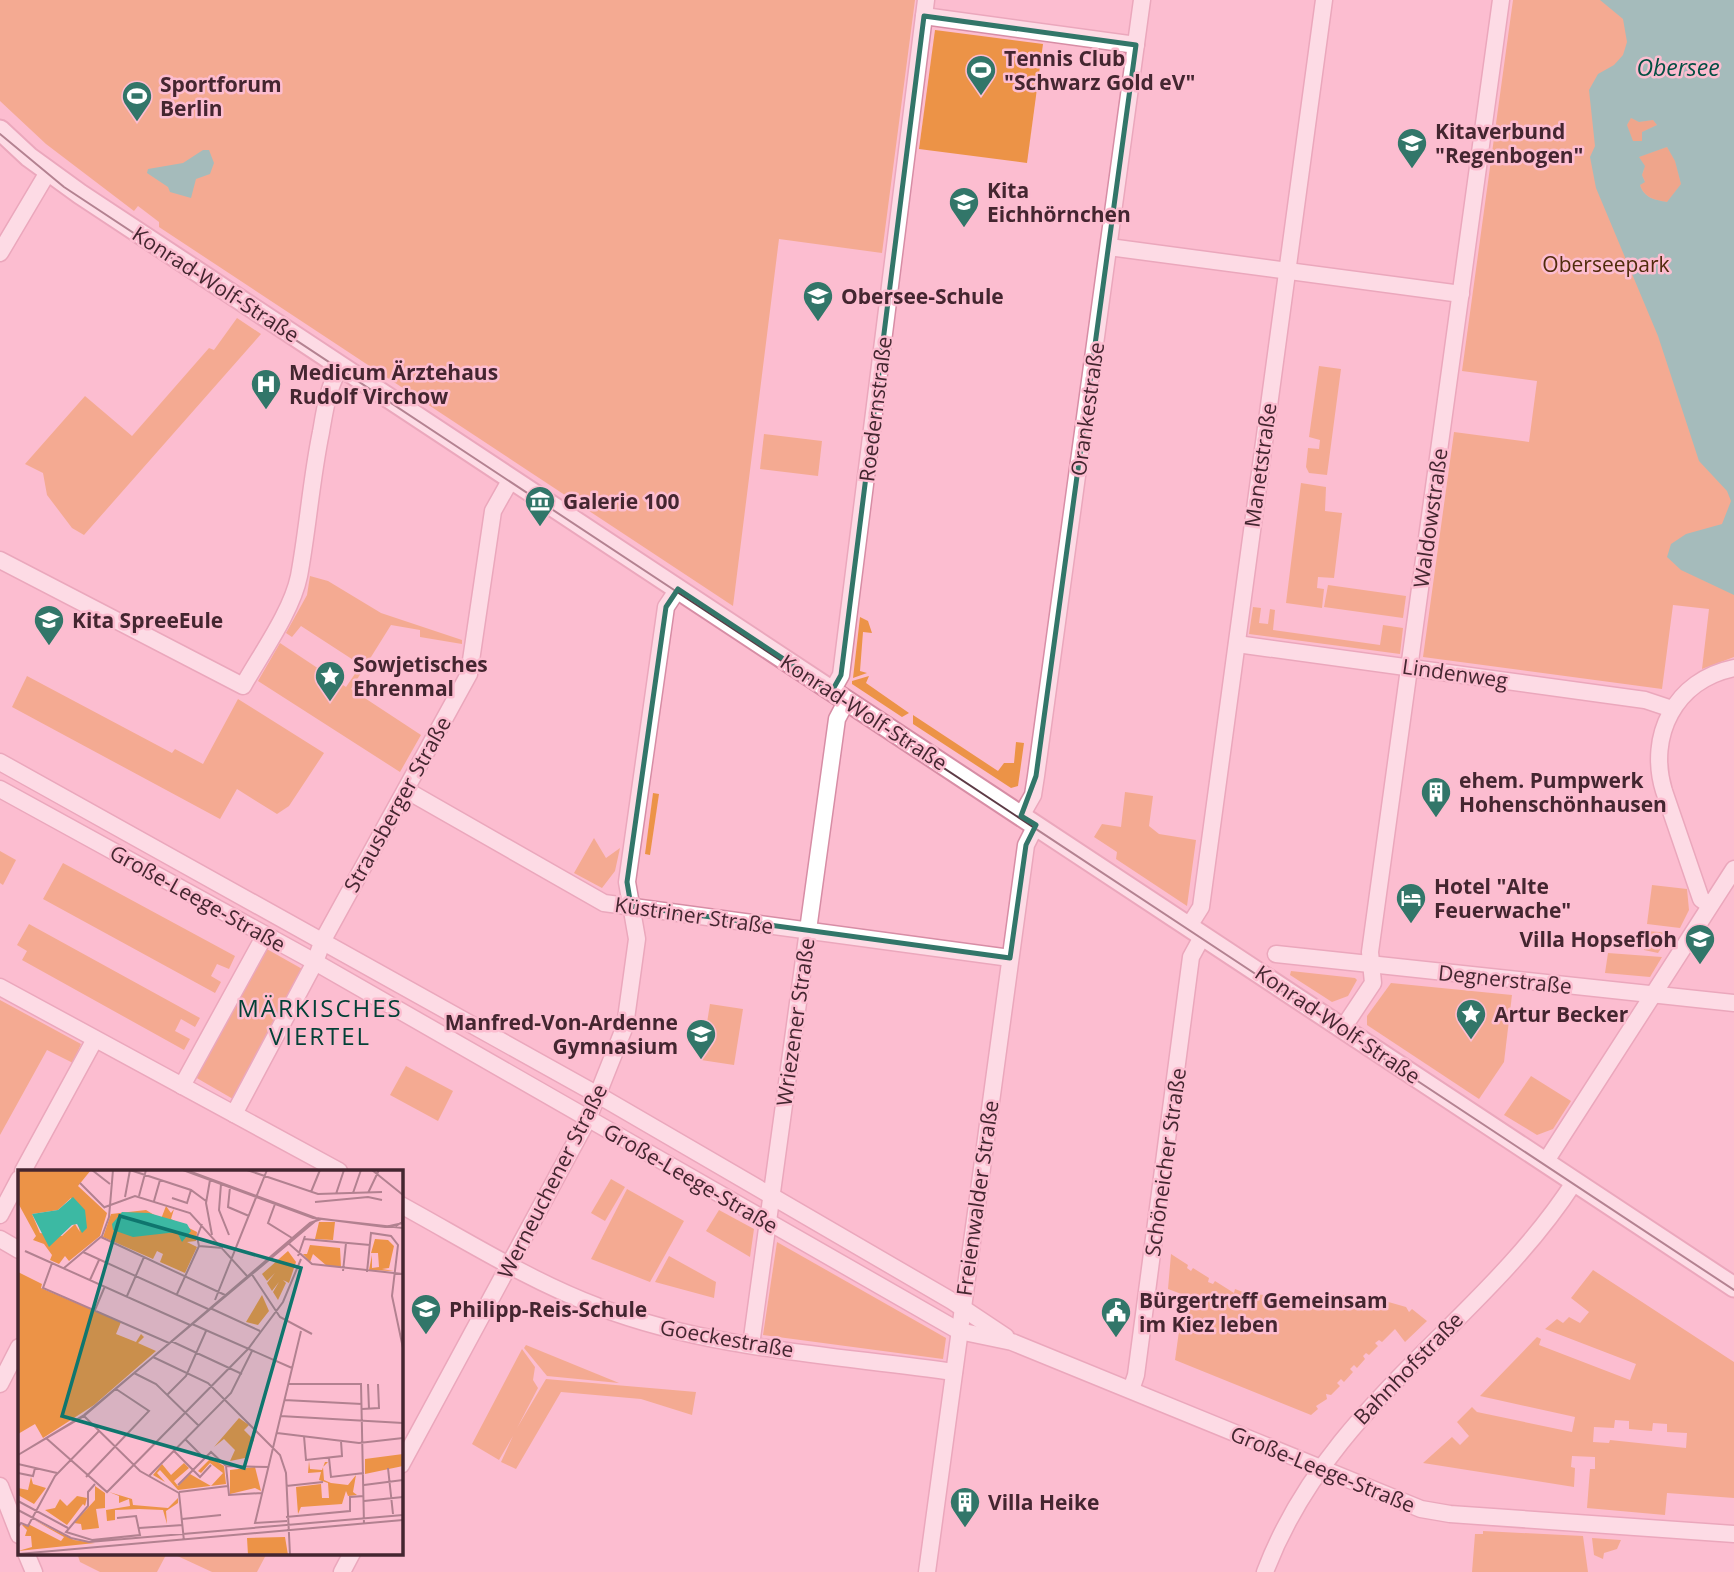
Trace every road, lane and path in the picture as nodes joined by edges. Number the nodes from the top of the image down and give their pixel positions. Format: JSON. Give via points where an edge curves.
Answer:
{"nodes":[{"id":1,"x":1142,"y":0,"type":"edge"},
{"id":2,"x":1324,"y":0,"type":"edge"},
{"id":3,"x":1501,"y":0,"type":"edge"},
{"id":4,"x":925,"y":8,"type":"edge"},
{"id":5,"x":1136,"y":45,"type":"junction"},
{"id":6,"x":0,"y":130,"type":"edge"},
{"id":7,"x":48,"y":172,"type":"junction"},
{"id":8,"x":1109,"y":247,"type":"junction"},
{"id":9,"x":0,"y":253,"type":"edge"},
{"id":10,"x":1287,"y":270,"type":"junction"},
{"id":11,"x":1461,"y":294,"type":"junction"},
{"id":12,"x":341,"y":366,"type":"junction"},
{"id":13,"x":511,"y":479,"type":"junction"},
{"id":14,"x":0,"y":560,"type":"edge"},
{"id":15,"x":678,"y":589,"type":"junction"},
{"id":16,"x":1237,"y":644,"type":"junction"},
{"id":17,"x":1410,"y":666,"type":"junction"},
{"id":18,"x":1734,"y":668,"type":"edge"},
{"id":19,"x":839,"y":696,"type":"junction"},
{"id":20,"x":1672,"y":709,"type":"junction"},
{"id":21,"x":0,"y":762,"type":"edge"},
{"id":22,"x":20,"y":772,"type":"junction"},
{"id":23,"x":406,"y":790,"type":"junction"},
{"id":24,"x":5,"y":791,"type":"edge"},
{"id":25,"x":1028,"y":820,"type":"junction"},
{"id":26,"x":1734,"y":869,"type":"edge"},
{"id":27,"x":1710,"y":905,"type":"junction"},
{"id":28,"x":631,"y":906,"type":"junction"},
{"id":29,"x":807,"y":930,"type":"junction"},
{"id":30,"x":1196,"y":931,"type":"junction"},
{"id":31,"x":265,"y":935,"type":"junction"},
{"id":32,"x":323,"y":940,"type":"junction"},
{"id":33,"x":1276,"y":954,"type":"dead end"},
{"id":34,"x":1010,"y":958,"type":"junction"},
{"id":35,"x":315,"y":962,"type":"junction"},
{"id":36,"x":1371,"y":965,"type":"junction"},
{"id":37,"x":0,"y":986,"type":"edge"},
{"id":38,"x":1653,"y":996,"type":"junction"},
{"id":39,"x":1734,"y":1003,"type":"edge"},
{"id":40,"x":1343,"y":1028,"type":"junction"},
{"id":41,"x":95,"y":1039,"type":"junction"},
{"id":42,"x":182,"y":1086,"type":"junction"},
{"id":43,"x":598,"y":1095,"type":"junction"},
{"id":44,"x":234,"y":1114,"type":"junction"},
{"id":45,"x":588,"y":1119,"type":"junction"},
{"id":46,"x":1546,"y":1161,"type":"junction"},
{"id":47,"x":24,"y":1170,"type":"edge"},
{"id":48,"x":337,"y":1170,"type":"edge"},
{"id":49,"x":18,"y":1181,"type":"edge"},
{"id":50,"x":1575,"y":1181,"type":"junction"},
{"id":51,"x":772,"y":1198,"type":"junction"},
{"id":52,"x":402,"y":1206,"type":"edge"},
{"id":53,"x":0,"y":1215,"type":"edge"},
{"id":54,"x":768,"y":1223,"type":"junction"},
{"id":55,"x":0,"y":1239,"type":"edge"},
{"id":56,"x":18,"y":1249,"type":"edge"},
{"id":57,"x":510,"y":1265,"type":"junction"},
{"id":58,"x":1734,"y":1287,"type":"edge"},
{"id":59,"x":962,"y":1308,"type":"junction"},
{"id":60,"x":959,"y":1331,"type":"junction"},
{"id":61,"x":1012,"y":1342,"type":"junction"},
{"id":62,"x":751,"y":1345,"type":"junction"},
{"id":63,"x":18,"y":1349,"type":"edge"},
{"id":64,"x":954,"y":1372,"type":"junction"},
{"id":65,"x":0,"y":1384,"type":"edge"},
{"id":66,"x":1131,"y":1390,"type":"junction"},
{"id":67,"x":402,"y":1463,"type":"edge"},
{"id":68,"x":1319,"y":1468,"type":"junction"},
{"id":69,"x":0,"y":1486,"type":"edge"},
{"id":70,"x":18,"y":1532,"type":"edge"},
{"id":71,"x":1734,"y":1534,"type":"edge"},
{"id":72,"x":26,"y":1554,"type":"edge"},
{"id":73,"x":351,"y":1554,"type":"edge"},
{"id":74,"x":34,"y":1572,"type":"edge"},
{"id":75,"x":342,"y":1572,"type":"edge"},
{"id":76,"x":926,"y":1572,"type":"edge"},
{"id":77,"x":1265,"y":1572,"type":"edge"}],
"edges":[{"from":1,"to":5,"type":"street","name":"Orankestraße"},
{"from":2,"to":10,"type":"street","name":"Manetstraße"},
{"from":3,"to":11,"type":"street","name":"Waldowstraße"},
{"from":4,"to":5,"type":"street"},
{"from":4,"to":19,"type":"street","name":"Roedernstraße"},
{"from":5,"to":8,"type":"street","name":"Orankestraße"},
{"from":6,"to":7,"type":"main road","name":"Konrad-Wolf-Straße"},
{"from":7,"to":9,"type":"street"},
{"from":7,"to":12,"type":"main road","name":"Konrad-Wolf-Straße"},
{"from":8,"to":10,"type":"street"},
{"from":8,"to":25,"type":"street","name":"Orankestraße"},
{"from":10,"to":11,"type":"street"},
{"from":10,"to":16,"type":"street","name":"Manetstraße"},
{"from":11,"to":17,"type":"street","name":"Waldowstraße"},
{"from":12,"to":13,"type":"main road","name":"Konrad-Wolf-Straße"},
{"from":12,"to":14,"type":"street","via":[[324,413],[299,577],[243,686]]},
{"from":13,"to":15,"type":"main road","name":"Konrad-Wolf-Straße"},
{"from":13,"to":23,"type":"street","name":"Strausberger Straße","via":[[493,511],[469,674]]},
{"from":15,"to":19,"type":"main road","name":"Konrad-Wolf-Straße"},
{"from":15,"to":28,"type":"street","name":"Werneuchener Straße","via":[[666,607],[626,882]]},
{"from":16,"to":17,"type":"street","name":"Lindenweg"},
{"from":16,"to":30,"type":"street","name":"Manetstraße"},
{"from":17,"to":20,"type":"street","name":"Lindenweg","via":[[1646,700]]},
{"from":17,"to":36,"type":"street","name":"Waldowstraße"},
{"from":18,"to":20,"type":"street","via":[[1692,686]]},
{"from":19,"to":25,"type":"main road","name":"Konrad-Wolf-Straße"},
{"from":19,"to":29,"type":"street","name":"Wriezener Straße"},
{"from":20,"to":27,"type":"street","via":[[1659,740],[1659,774],[1701,899]]},
{"from":21,"to":22,"type":"street","name":"Große-Leege-Straße"},
{"from":22,"to":24,"type":"street","name":"Große-Leege-Straße"},
{"from":22,"to":32,"type":"street","name":"Große-Leege-Straße"},
{"from":23,"to":28,"type":"street","name":"Küstriner Straße","via":[[592,897]]},
{"from":23,"to":32,"type":"street","name":"Strausberger Straße"},
{"from":24,"to":31,"type":"street","name":"Große-Leege-Straße"},
{"from":25,"to":30,"type":"main road","name":"Konrad-Wolf-Straße"},
{"from":25,"to":34,"type":"street","name":"Freienwalder Straße"},
{"from":26,"to":27,"type":"street"},
{"from":27,"to":38,"type":"street"},
{"from":28,"to":29,"type":"street","name":"Küstriner Straße"},
{"from":28,"to":43,"type":"street","name":"Werneuchener Straße","via":[[637,939],[625,1026]]},
{"from":29,"to":34,"type":"street","name":"Küstriner Straße"},
{"from":29,"to":51,"type":"street","name":"Wriezener Straße"},
{"from":30,"to":40,"type":"main road","name":"Konrad-Wolf-Straße"},
{"from":30,"to":66,"type":"street","name":"Schöneicher Straße"},
{"from":31,"to":35,"type":"street","name":"Große-Leege-Straße"},
{"from":31,"to":42,"type":"street"},
{"from":32,"to":35,"type":"street","name":"Strausberger Straße"},
{"from":32,"to":43,"type":"street","name":"Große-Leege-Straße"},
{"from":33,"to":36,"type":"street","name":"Degnerstraße"},
{"from":34,"to":59,"type":"street","name":"Freienwalder Straße"},
{"from":35,"to":44,"type":"street","name":"Strausberger Straße"},
{"from":35,"to":45,"type":"street","name":"Große-Leege-Straße"},
{"from":36,"to":38,"type":"street","name":"Degnerstraße"},
{"from":36,"to":40,"type":"street","name":"Waldowstraße","via":[[1373,982]]},
{"from":37,"to":41,"type":"street"},
{"from":38,"to":39,"type":"street","name":"Degnerstraße"},
{"from":38,"to":46,"type":"street"},
{"from":40,"to":46,"type":"main road","name":"Konrad-Wolf-Straße"},
{"from":41,"to":42,"type":"street"},
{"from":41,"to":47,"type":"street"},
{"from":42,"to":44,"type":"street"},
{"from":43,"to":45,"type":"street","name":"Werneuchener Straße"},
{"from":43,"to":51,"type":"street","name":"Große-Leege-Straße"},
{"from":44,"to":48,"type":"street"},
{"from":45,"to":54,"type":"street","name":"Große-Leege-Straße"},
{"from":45,"to":57,"type":"street","name":"Werneuchener Straße"},
{"from":46,"to":50,"type":"main road","name":"Konrad-Wolf-Straße"},
{"from":49,"to":53,"type":"street"},
{"from":50,"to":58,"type":"main road","name":"Konrad-Wolf-Straße"},
{"from":50,"to":68,"type":"street","name":"Bahnhofstraße","via":[[1528,1244],[1342,1438]]},
{"from":51,"to":54,"type":"street","name":"Wriezener Straße"},
{"from":51,"to":59,"type":"street","name":"Große-Leege-Straße"},
{"from":52,"to":57,"type":"street","name":"Goeckestraße"},
{"from":54,"to":60,"type":"street","name":"Große-Leege-Straße"},
{"from":54,"to":62,"type":"street","name":"Wriezener Straße"},
{"from":55,"to":56,"type":"street"},
{"from":57,"to":62,"type":"street","name":"Goeckestraße","via":[[624,1316],[693,1336]]},
{"from":57,"to":67,"type":"street","name":"Werneuchener Straße"},
{"from":59,"to":60,"type":"street","name":"Freienwalder Straße"},
{"from":59,"to":61,"type":"street","name":"Große-Leege-Straße"},
{"from":60,"to":61,"type":"street","name":"Große-Leege-Straße"},
{"from":60,"to":64,"type":"street","name":"Freienwalder Straße"},
{"from":61,"to":66,"type":"street","name":"Große-Leege-Straße"},
{"from":62,"to":64,"type":"street","name":"Goeckestraße"},
{"from":63,"to":65,"type":"street"},
{"from":64,"to":76,"type":"street","name":"Freienwalder Straße"},
{"from":66,"to":68,"type":"street","name":"Große-Leege-Straße"},
{"from":68,"to":71,"type":"street","name":"Große-Leege-Straße","via":[[1436,1512]]},
{"from":68,"to":77,"type":"street","name":"Bahnhofstraße","via":[[1288,1518]]},
{"from":69,"to":70,"type":"street"},
{"from":72,"to":74,"type":"street"},
{"from":73,"to":75,"type":"street"}]}
